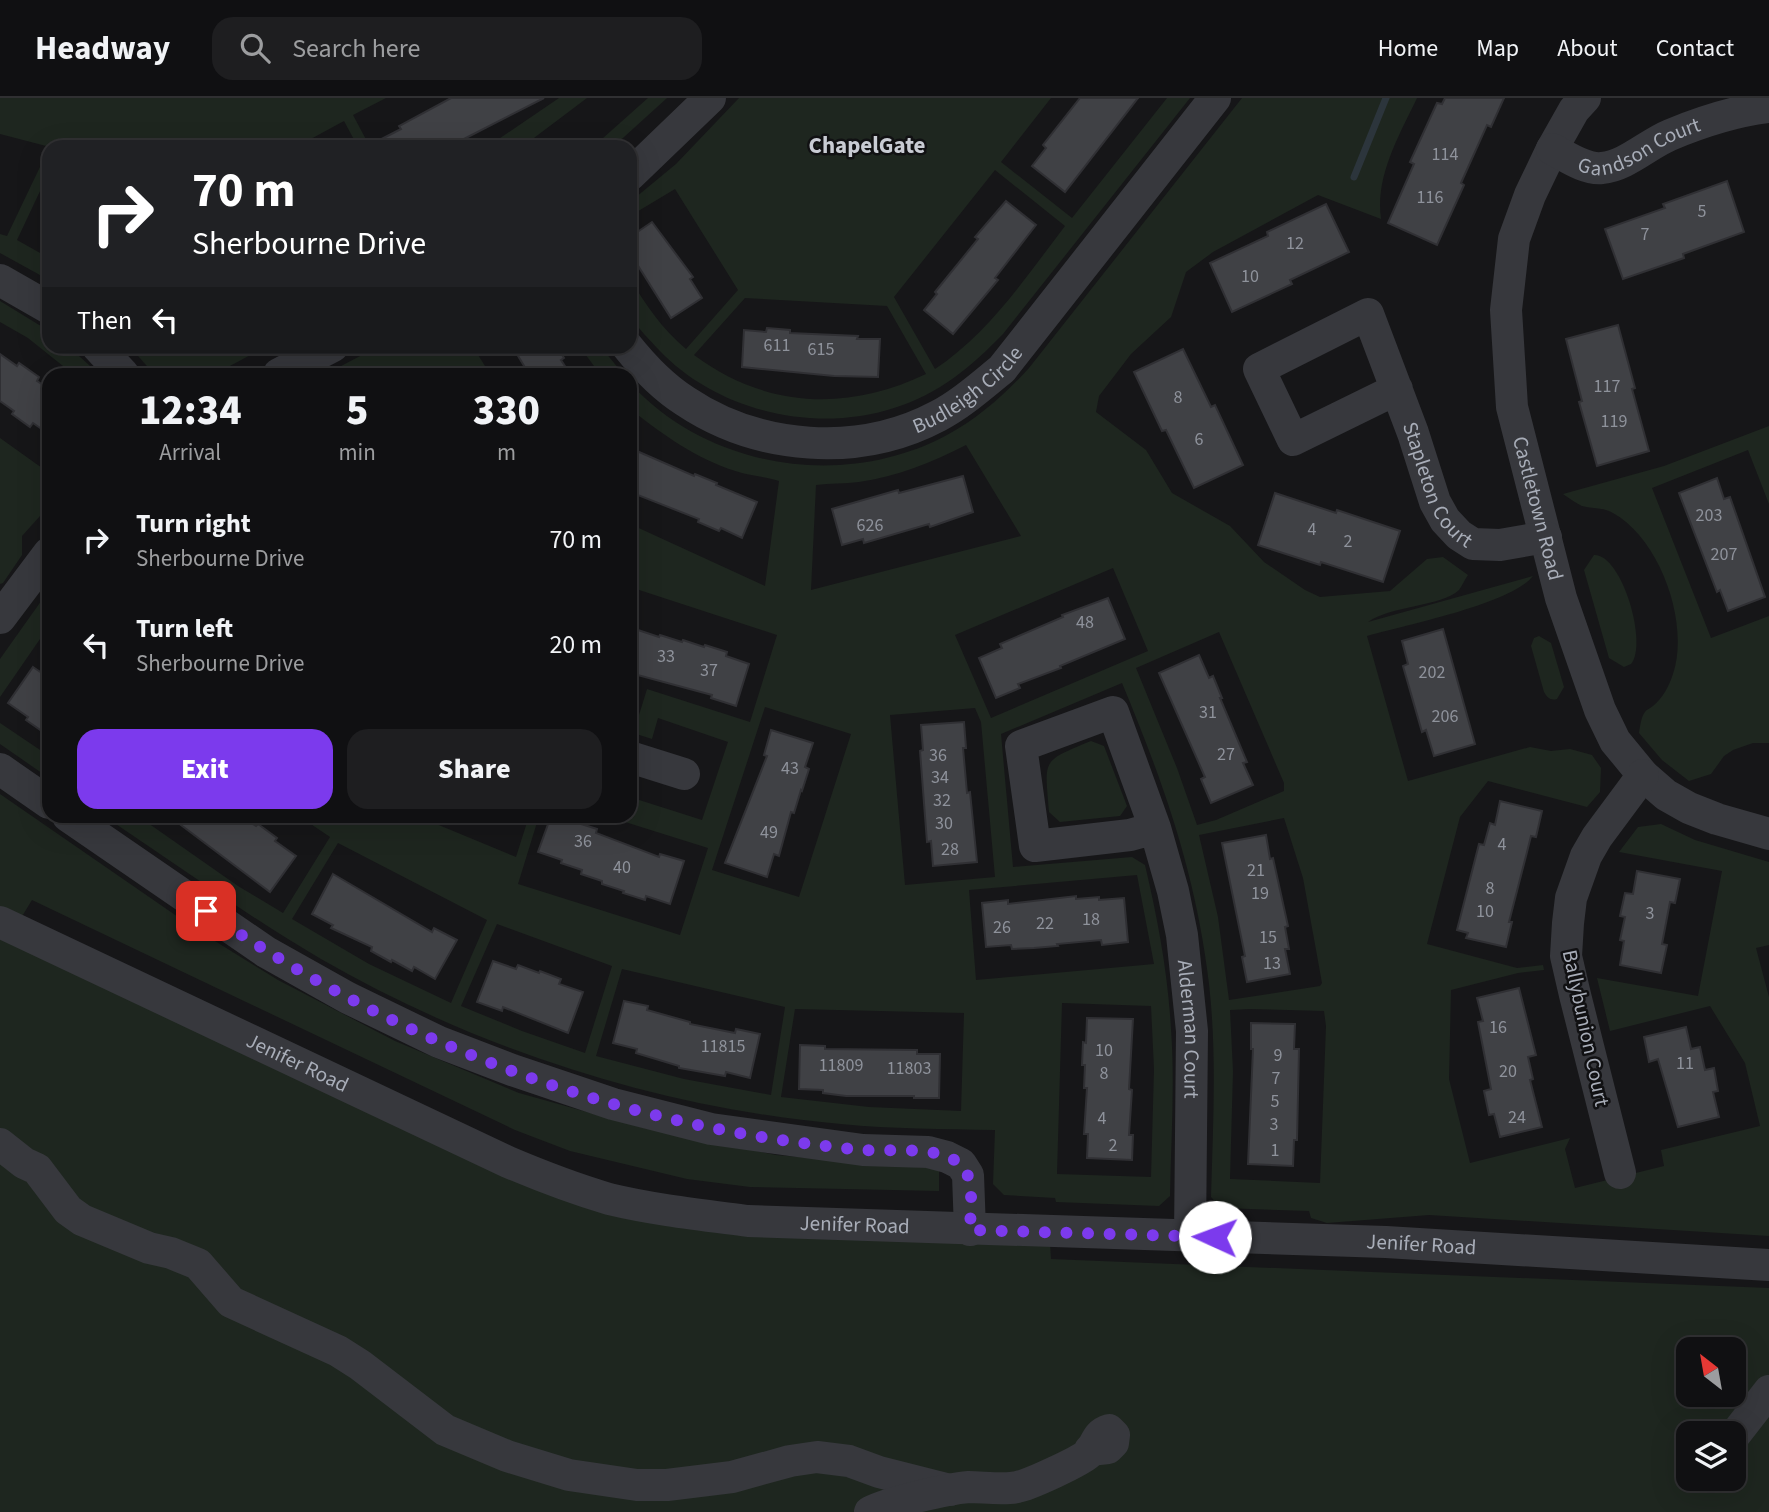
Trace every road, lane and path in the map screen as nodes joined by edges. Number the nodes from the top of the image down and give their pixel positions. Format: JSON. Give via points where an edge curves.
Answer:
{"nodes":[{"id":1,"x":710,"y":98,"type":"edge"},
{"id":2,"x":1215,"y":98,"type":"edge"},
{"id":3,"x":1585,"y":98,"type":"edge"},
{"id":4,"x":1769,"y":107,"type":"edge"},
{"id":5,"x":1552,"y":149,"type":"junction"},
{"id":6,"x":637,"y":168,"type":"edge"},
{"id":7,"x":0,"y":280,"type":"edge"},
{"id":8,"x":42,"y":304,"type":"edge"},
{"id":9,"x":104,"y":354,"type":"edge"},
{"id":10,"x":318,"y":354,"type":"edge"},
{"id":11,"x":634,"y":354,"type":"edge"},
{"id":12,"x":117,"y":368,"type":"edge"},
{"id":13,"x":291,"y":368,"type":"edge"},
{"id":14,"x":1396,"y":389,"type":"junction"},
{"id":15,"x":1546,"y":537,"type":"junction"},
{"id":16,"x":42,"y":562,"type":"edge"},
{"id":17,"x":0,"y":618,"type":"edge"},
{"id":18,"x":637,"y":759,"type":"edge"},
{"id":19,"x":0,"y":769,"type":"edge"},
{"id":20,"x":684,"y":774,"type":"dead end"},
{"id":21,"x":1643,"y":775,"type":"junction"},
{"id":22,"x":42,"y":798,"type":"edge"},
{"id":23,"x":78,"y":823,"type":"edge"},
{"id":24,"x":1155,"y":828,"type":"junction"},
{"id":25,"x":1769,"y":834,"type":"edge"},
{"id":26,"x":0,"y":922,"type":"edge"},
{"id":27,"x":0,"y":1144,"type":"edge"},
{"id":28,"x":1620,"y":1173,"type":"dead end"},
{"id":29,"x":970,"y":1230,"type":"junction"},
{"id":30,"x":1190,"y":1237,"type":"junction"},
{"id":31,"x":1769,"y":1265,"type":"edge"},
{"id":32,"x":1769,"y":1391,"type":"edge"},
{"id":33,"x":1746,"y":1421,"type":"edge"},
{"id":34,"x":1090,"y":1450,"type":"dead end"},
{"id":35,"x":950,"y":1490,"type":"junction"},
{"id":36,"x":870,"y":1512,"type":"edge"}],
"edges":[{"from":1,"to":6,"type":"street"},
{"from":2,"to":11,"type":"street","name":"Budleigh Circle","via":[[1002,369],[938,416],[875,439],[838,443],[753,434],[684,401]]},
{"from":3,"to":5,"type":"street","name":"Castletown Road"},
{"from":4,"to":5,"type":"street","name":"Gandson Court","via":[[1669,135],[1602,168],[1584,165]]},
{"from":5,"to":15,"type":"street","name":"Castletown Road","via":[[1514,239],[1506,310],[1512,407]]},
{"from":7,"to":8,"type":"street"},
{"from":9,"to":12,"type":"street"},
{"from":10,"to":13,"type":"street"},
{"from":14,"to":14,"type":"street","name":"Stapleton Court","via":[[1368,314],[1259,369],[1293,440]]},
{"from":14,"to":15,"type":"street","name":"Stapleton Court","via":[[1435,502],[1459,535],[1473,544],[1500,545]]},
{"from":15,"to":21,"type":"street","name":"Castletown Road","via":[[1600,710],[1615,741]]},
{"from":16,"to":17,"type":"street"},
{"from":18,"to":20,"type":"street"},
{"from":19,"to":22,"type":"street"},
{"from":21,"to":25,"type":"street","name":"Castletown Road","via":[[1689,808]]},
{"from":21,"to":28,"type":"street","name":"Ballybunion Court","via":[[1586,856],[1571,898],[1566,956]]},
{"from":23,"to":29,"type":"street","via":[[266,952],[439,1042],[613,1104],[712,1129],[947,1157],[961,1164],[968,1175]]},
{"from":24,"to":24,"type":"street","name":"Alderman Court","via":[[1035,846],[1021,746],[1113,712]]},
{"from":24,"to":30,"type":"street","name":"Alderman Court","via":[[1182,935],[1192,1031]]},
{"from":26,"to":29,"type":"street","name":"Jenifer Road","via":[[562,1184],[610,1199],[748,1221]]},
{"from":27,"to":35,"type":"street","via":[[37,1168],[68,1210],[82,1220],[198,1264],[231,1302],[338,1352],[445,1430],[507,1456],[569,1475],[637,1485],[695,1483],[817,1457],[849,1461]]},
{"from":29,"to":30,"type":"street","name":"Jenifer Road"},
{"from":30,"to":31,"type":"street","name":"Jenifer Road","via":[[1386,1242]]},
{"from":32,"to":33,"type":"street"},
{"from":34,"to":35,"type":"street","via":[[1073,1463],[1016,1488]]},
{"from":35,"to":36,"type":"street"}]}
